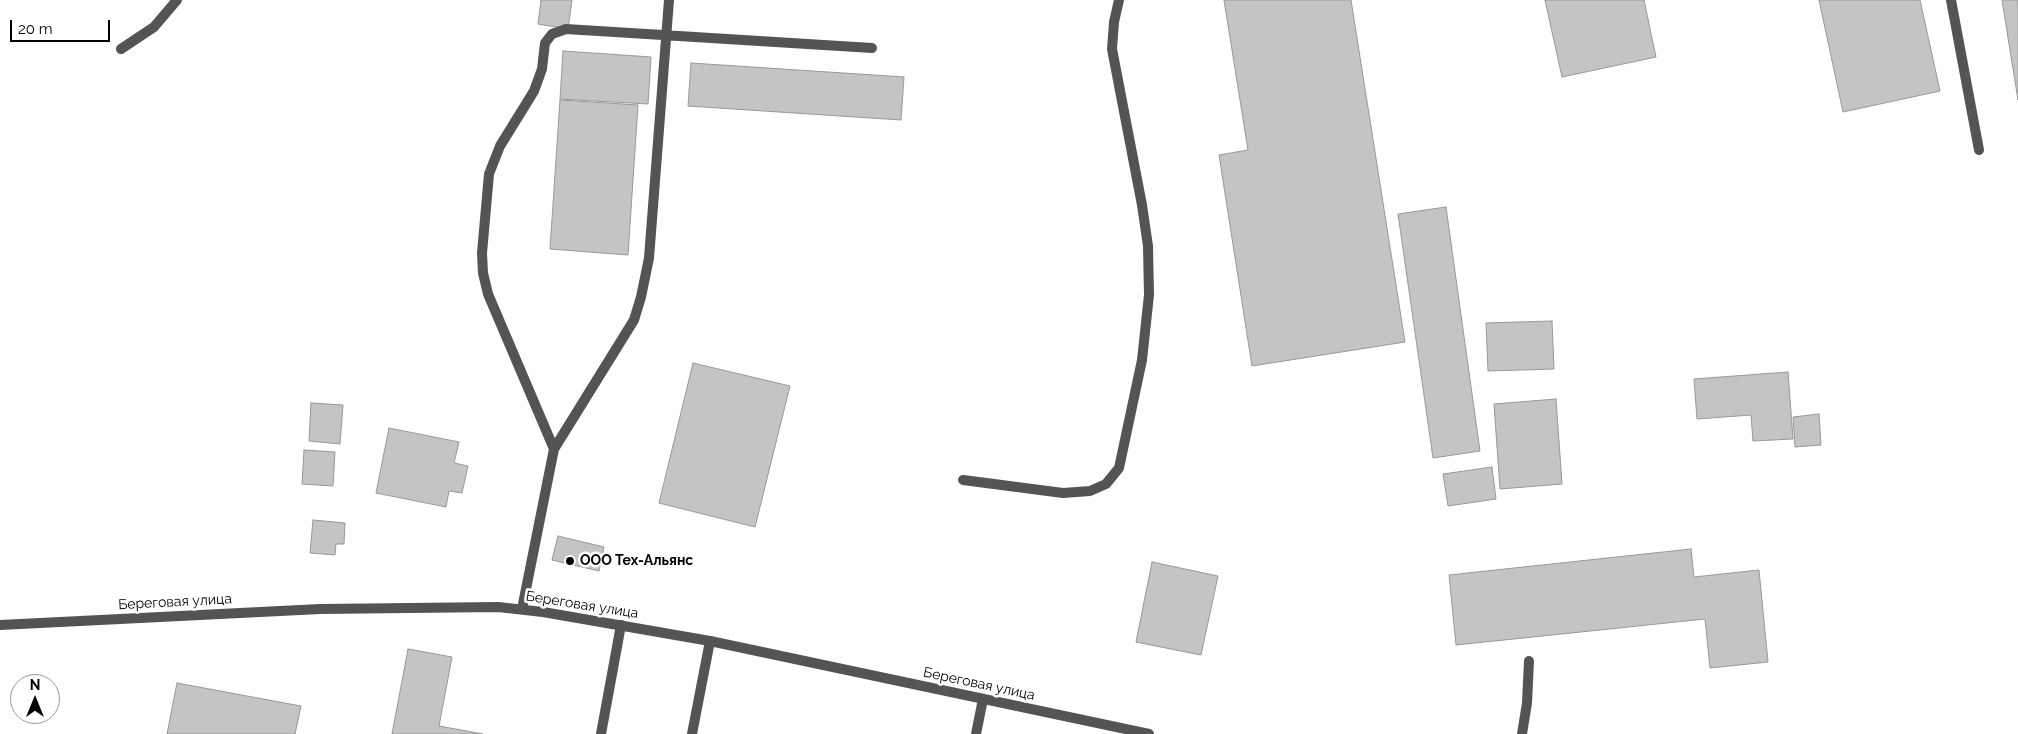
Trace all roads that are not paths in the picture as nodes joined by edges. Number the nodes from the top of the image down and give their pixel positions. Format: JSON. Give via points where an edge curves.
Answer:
{"nodes":[{"id":1,"x":177,"y":0,"type":"edge"},
{"id":2,"x":669,"y":0,"type":"edge"},
{"id":3,"x":1119,"y":0,"type":"edge"},
{"id":4,"x":1951,"y":0,"type":"edge"},
{"id":5,"x":666,"y":35,"type":"junction"},
{"id":6,"x":872,"y":48,"type":"dead end"},
{"id":7,"x":121,"y":49,"type":"dead end"},
{"id":8,"x":1979,"y":150,"type":"dead end"},
{"id":9,"x":554,"y":449,"type":"junction"},
{"id":10,"x":963,"y":480,"type":"dead end"},
{"id":11,"x":522,"y":609,"type":"junction"},
{"id":12,"x":0,"y":625,"type":"edge"},
{"id":13,"x":621,"y":625,"type":"junction"},
{"id":14,"x":710,"y":641,"type":"junction"},
{"id":15,"x":1529,"y":661,"type":"dead end"},
{"id":16,"x":983,"y":699,"type":"junction"},
{"id":17,"x":601,"y":734,"type":"edge"},
{"id":18,"x":692,"y":734,"type":"edge"},
{"id":19,"x":976,"y":734,"type":"edge"},
{"id":20,"x":1149,"y":734,"type":"edge"},
{"id":21,"x":1522,"y":734,"type":"edge"}],
"edges":[{"from":1,"to":7,"type":"street","via":[[154,27]]},
{"from":2,"to":5,"type":"street"},
{"from":3,"to":10,"type":"street","via":[[1112,49],[1142,205],[1148,246],[1149,295],[1142,360],[1119,468],[1106,484],[1090,491],[1063,493]]},
{"from":4,"to":8,"type":"street"},
{"from":5,"to":6,"type":"street"},
{"from":5,"to":9,"type":"street","via":[[649,258],[641,297],[634,320]]},
{"from":5,"to":9,"type":"street","via":[[566,29],[552,34],[545,43],[542,69],[534,91],[500,146],[489,174],[483,273],[488,294]]},
{"from":9,"to":11,"type":"street"},
{"from":11,"to":12,"type":"street","name":"Береговая улица","via":[[498,606],[320,609]]},
{"from":11,"to":13,"type":"street","name":"Береговая улица"},
{"from":13,"to":14,"type":"street","name":"Береговая улица"},
{"from":13,"to":17,"type":"street"},
{"from":14,"to":16,"type":"street","name":"Береговая улица"},
{"from":14,"to":18,"type":"street"},
{"from":15,"to":21,"type":"street"},
{"from":16,"to":19,"type":"street"},
{"from":16,"to":20,"type":"street","name":"Береговая улица"}]}
